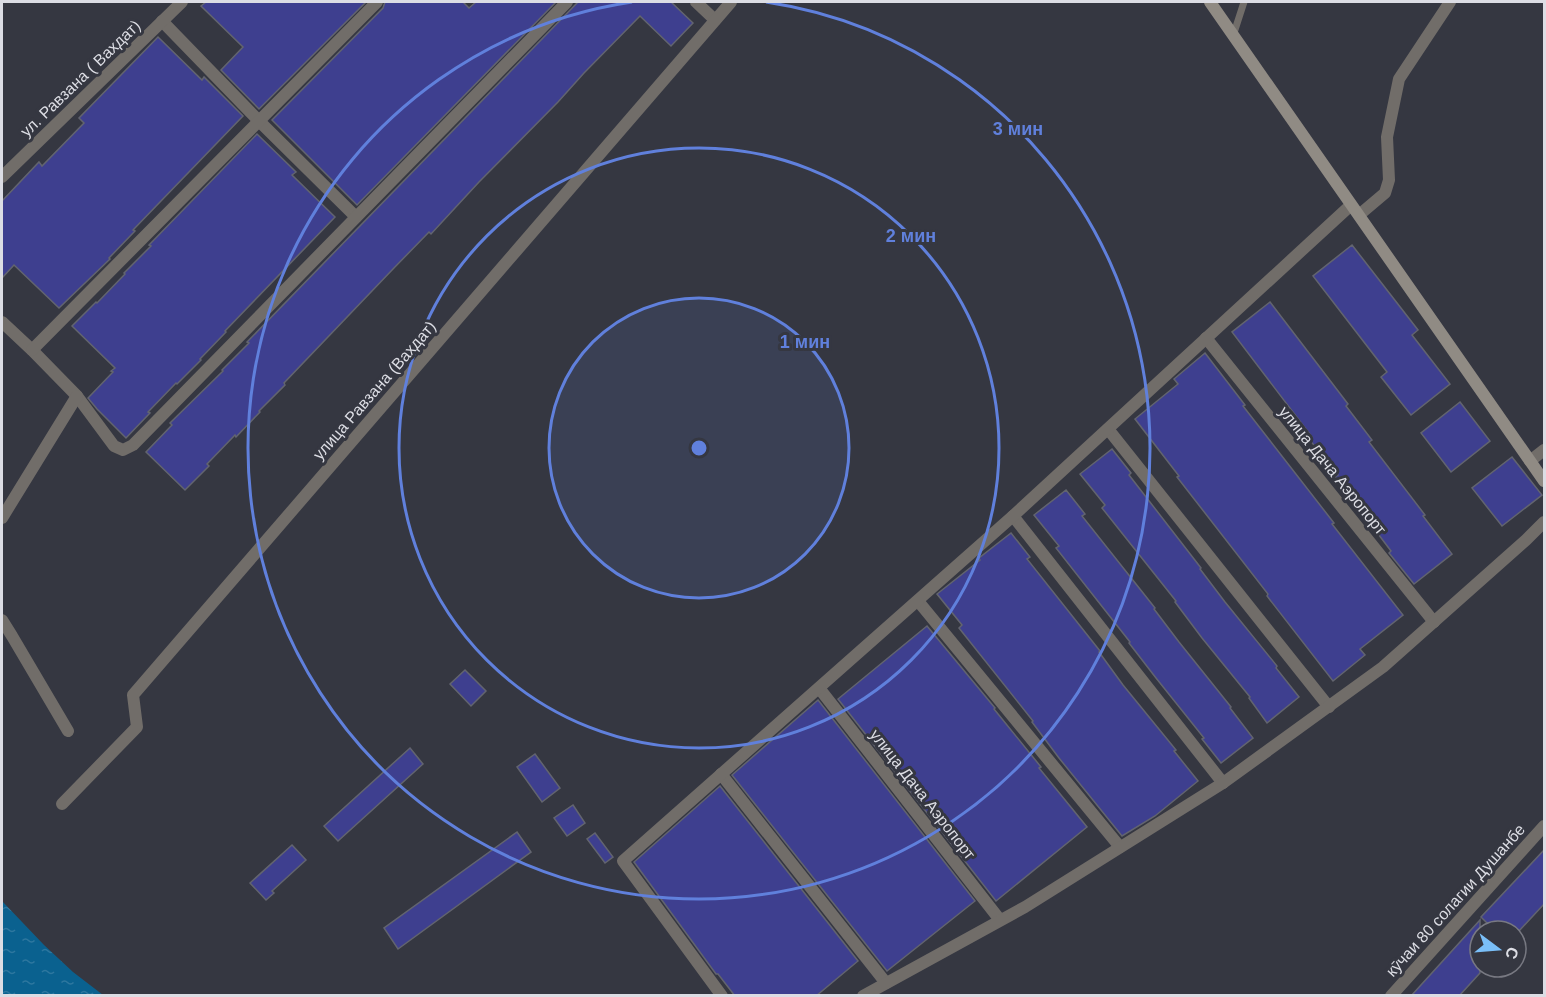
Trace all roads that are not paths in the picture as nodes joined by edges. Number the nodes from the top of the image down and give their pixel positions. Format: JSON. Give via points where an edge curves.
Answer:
{"nodes":[{"id":1,"x":182,"y":2,"type":"edge"},
{"id":2,"x":377,"y":2,"type":"edge"},
{"id":3,"x":567,"y":2,"type":"edge"},
{"id":4,"x":696,"y":2,"type":"edge"},
{"id":5,"x":731,"y":2,"type":"edge"},
{"id":6,"x":1210,"y":2,"type":"edge"},
{"id":7,"x":1244,"y":2,"type":"edge"},
{"id":8,"x":1450,"y":2,"type":"edge"},
{"id":9,"x":715,"y":20,"type":"junction"},
{"id":10,"x":162,"y":21,"type":"junction"},
{"id":11,"x":1233,"y":36,"type":"junction"},
{"id":12,"x":259,"y":121,"type":"junction"},
{"id":13,"x":2,"y":177,"type":"edge"},
{"id":14,"x":1355,"y":210,"type":"junction"},
{"id":15,"x":356,"y":217,"type":"junction"},
{"id":16,"x":2,"y":322,"type":"edge"},
{"id":17,"x":1206,"y":338,"type":"junction"},
{"id":18,"x":32,"y":350,"type":"junction"},
{"id":19,"x":77,"y":396,"type":"junction"},
{"id":20,"x":1108,"y":429,"type":"junction"},
{"id":21,"x":1545,"y":450,"type":"edge"},
{"id":22,"x":1530,"y":461,"type":"junction"},
{"id":23,"x":1544,"y":478,"type":"edge"},
{"id":24,"x":1014,"y":516,"type":"junction"},
{"id":25,"x":2,"y":518,"type":"edge"},
{"id":26,"x":1545,"y":522,"type":"edge"},
{"id":27,"x":918,"y":600,"type":"junction"},
{"id":28,"x":2,"y":620,"type":"edge"},
{"id":29,"x":1434,"y":622,"type":"junction"},
{"id":30,"x":819,"y":688,"type":"junction"},
{"id":31,"x":1329,"y":707,"type":"junction"},
{"id":32,"x":68,"y":731,"type":"dead end"},
{"id":33,"x":722,"y":774,"type":"junction"},
{"id":34,"x":1223,"y":783,"type":"junction"},
{"id":35,"x":62,"y":804,"type":"dead end"},
{"id":36,"x":1545,"y":826,"type":"edge"},
{"id":37,"x":1120,"y":847,"type":"junction"},
{"id":38,"x":1000,"y":920,"type":"junction"},
{"id":39,"x":886,"y":983,"type":"junction"},
{"id":40,"x":722,"y":996,"type":"edge"},
{"id":41,"x":863,"y":996,"type":"edge"},
{"id":42,"x":1391,"y":996,"type":"edge"}],
"edges":[{"from":1,"to":10,"type":"street","name":"ул. Равзана ( Вахдат)"},
{"from":2,"to":12,"type":"street"},
{"from":3,"to":15,"type":"street"},
{"from":4,"to":9,"type":"street"},
{"from":5,"to":9,"type":"street","name":"улица Равзана (Вахдат)"},
{"from":6,"to":11,"type":"main road"},
{"from":7,"to":11,"type":"lane"},
{"from":8,"to":14,"type":"street","via":[[1399,79],[1387,137],[1389,180],[1385,193]]},
{"from":9,"to":35,"type":"street","name":"улица Равзана (Вахдат)","via":[[133,695],[137,727]]},
{"from":10,"to":12,"type":"street"},
{"from":10,"to":13,"type":"street","name":"ул. Равзана ( Вахдат)"},
{"from":11,"to":14,"type":"main road"},
{"from":12,"to":15,"type":"street"},
{"from":12,"to":18,"type":"street"},
{"from":14,"to":17,"type":"street"},
{"from":14,"to":22,"type":"main road"},
{"from":15,"to":19,"type":"street","via":[[133,446],[123,450],[114,446]]},
{"from":16,"to":18,"type":"street"},
{"from":17,"to":20,"type":"street"},
{"from":17,"to":29,"type":"street","name":"улица Дача Аэропорт"},
{"from":18,"to":19,"type":"street"},
{"from":19,"to":25,"type":"street"},
{"from":20,"to":24,"type":"street"},
{"from":20,"to":31,"type":"street"},
{"from":21,"to":22,"type":"street"},
{"from":22,"to":23,"type":"main road"},
{"from":24,"to":27,"type":"street"},
{"from":24,"to":34,"type":"street"},
{"from":26,"to":29,"type":"street"},
{"from":27,"to":30,"type":"street"},
{"from":27,"to":37,"type":"street"},
{"from":28,"to":32,"type":"street"},
{"from":29,"to":31,"type":"street","via":[[1383,668]]},
{"from":30,"to":33,"type":"street"},
{"from":30,"to":38,"type":"street","name":"улица Дача Аэропорт"},
{"from":31,"to":34,"type":"street"},
{"from":33,"to":39,"type":"street"},
{"from":33,"to":40,"type":"street","via":[[623,861]]},
{"from":34,"to":37,"type":"street"},
{"from":36,"to":42,"type":"street","name":"кӯчаи 80 солагии Душанбе"},
{"from":37,"to":38,"type":"street"},
{"from":38,"to":39,"type":"street"},
{"from":39,"to":41,"type":"street"}]}
